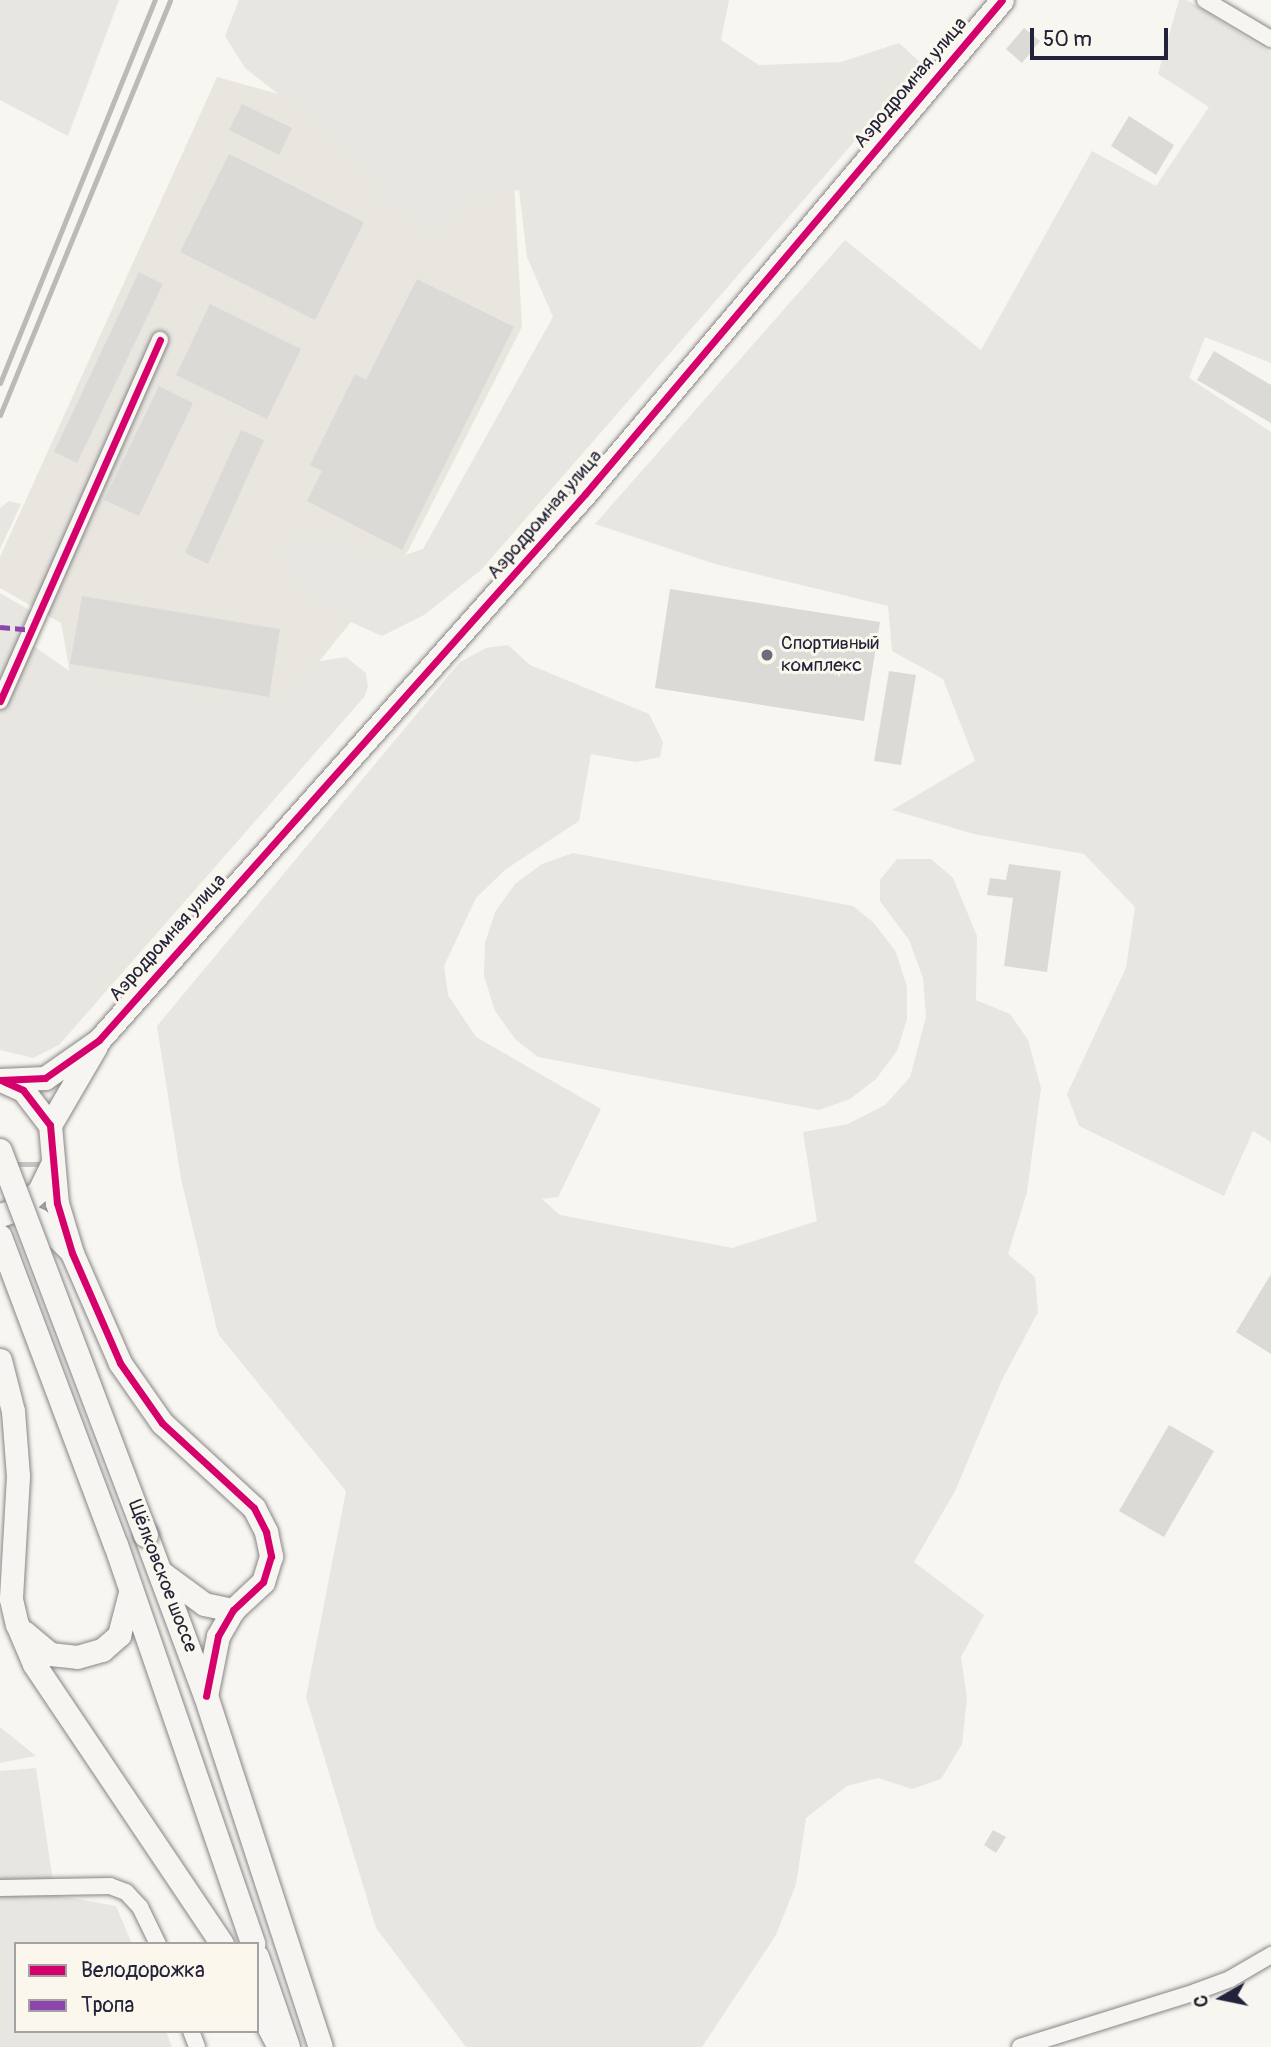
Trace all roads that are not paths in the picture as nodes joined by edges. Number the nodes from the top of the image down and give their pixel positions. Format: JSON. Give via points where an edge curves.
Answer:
{"nodes":[{"id":1,"x":1002,"y":0,"type":"edge"},
{"id":2,"x":1205,"y":0,"type":"edge"},
{"id":3,"x":1271,"y":39,"type":"edge"},
{"id":4,"x":160,"y":340,"type":"dead end"},
{"id":5,"x":0,"y":701,"type":"edge"},
{"id":6,"x":99,"y":1040,"type":"junction"},
{"id":7,"x":0,"y":1080,"type":"edge"},
{"id":8,"x":50,"y":1125,"type":"junction"},
{"id":9,"x":0,"y":1151,"type":"edge"},
{"id":10,"x":51,"y":1166,"type":"junction"},
{"id":11,"x":9,"y":1212,"type":"edge"},
{"id":12,"x":0,"y":1237,"type":"edge"},
{"id":13,"x":72,"y":1253,"type":"junction"},
{"id":14,"x":0,"y":1360,"type":"edge"},
{"id":15,"x":162,"y":1573,"type":"junction"},
{"id":16,"x":131,"y":1589,"type":"junction"},
{"id":17,"x":233,"y":1611,"type":"junction"},
{"id":18,"x":17,"y":1624,"type":"junction"},
{"id":19,"x":206,"y":1696,"type":"junction"},
{"id":20,"x":0,"y":1888,"type":"edge"},
{"id":21,"x":157,"y":1942,"type":"edge"},
{"id":22,"x":221,"y":1942,"type":"edge"},
{"id":23,"x":252,"y":1942,"type":"edge"},
{"id":24,"x":1271,"y":1955,"type":"edge"},
{"id":25,"x":259,"y":1963,"type":"edge"},
{"id":26,"x":259,"y":2009,"type":"edge"},
{"id":27,"x":279,"y":2047,"type":"edge"},
{"id":28,"x":288,"y":2047,"type":"edge"},
{"id":29,"x":321,"y":2047,"type":"edge"},
{"id":30,"x":1020,"y":2047,"type":"edge"}],
"edges":[{"from":1,"to":6,"type":"street","name":"Аэродромная улица","via":[[576,504]]},
{"from":2,"to":3,"type":"street"},
{"from":4,"to":5,"type":"street"},
{"from":6,"to":7,"type":"street","via":[[45,1078]]},
{"from":6,"to":8,"type":"street"},
{"from":7,"to":8,"type":"street","via":[[23,1090]]},
{"from":8,"to":10,"type":"street"},
{"from":9,"to":15,"type":"main road","name":"Щёлковское шоссе","bridge":true},
{"from":10,"to":11,"type":"street","via":[[39,1191]]},
{"from":10,"to":13,"type":"street"},
{"from":11,"to":13,"type":"street","via":[[39,1220]]},
{"from":12,"to":16,"type":"main road","name":"Щёлковское шоссе"},
{"from":13,"to":17,"type":"street","via":[[93,1307],[139,1394],[162,1423],[254,1508],[266,1532],[271,1556],[263,1582]]},
{"from":14,"to":18,"type":"street","via":[[13,1411],[18,1476],[11,1599]]},
{"from":15,"to":17,"type":"street","via":[[204,1605]]},
{"from":15,"to":19,"type":"main road","name":"Щёлковское шоссе"},
{"from":16,"to":18,"type":"street","via":[[119,1635],[102,1650],[77,1657],[50,1654]]},
{"from":16,"to":23,"type":"main road","name":"Щёлковское шоссе"},
{"from":17,"to":19,"type":"street","via":[[218,1636]]},
{"from":18,"to":22,"type":"street","via":[[34,1664]]},
{"from":19,"to":29,"type":"main road","name":"Щёлковское шоссе"},
{"from":20,"to":21,"type":"street","via":[[110,1886],[126,1892],[140,1907]]},
{"from":24,"to":30,"type":"street","via":[[1195,1992]]},
{"from":25,"to":28,"type":"main road"},
{"from":26,"to":27,"type":"street"}]}
